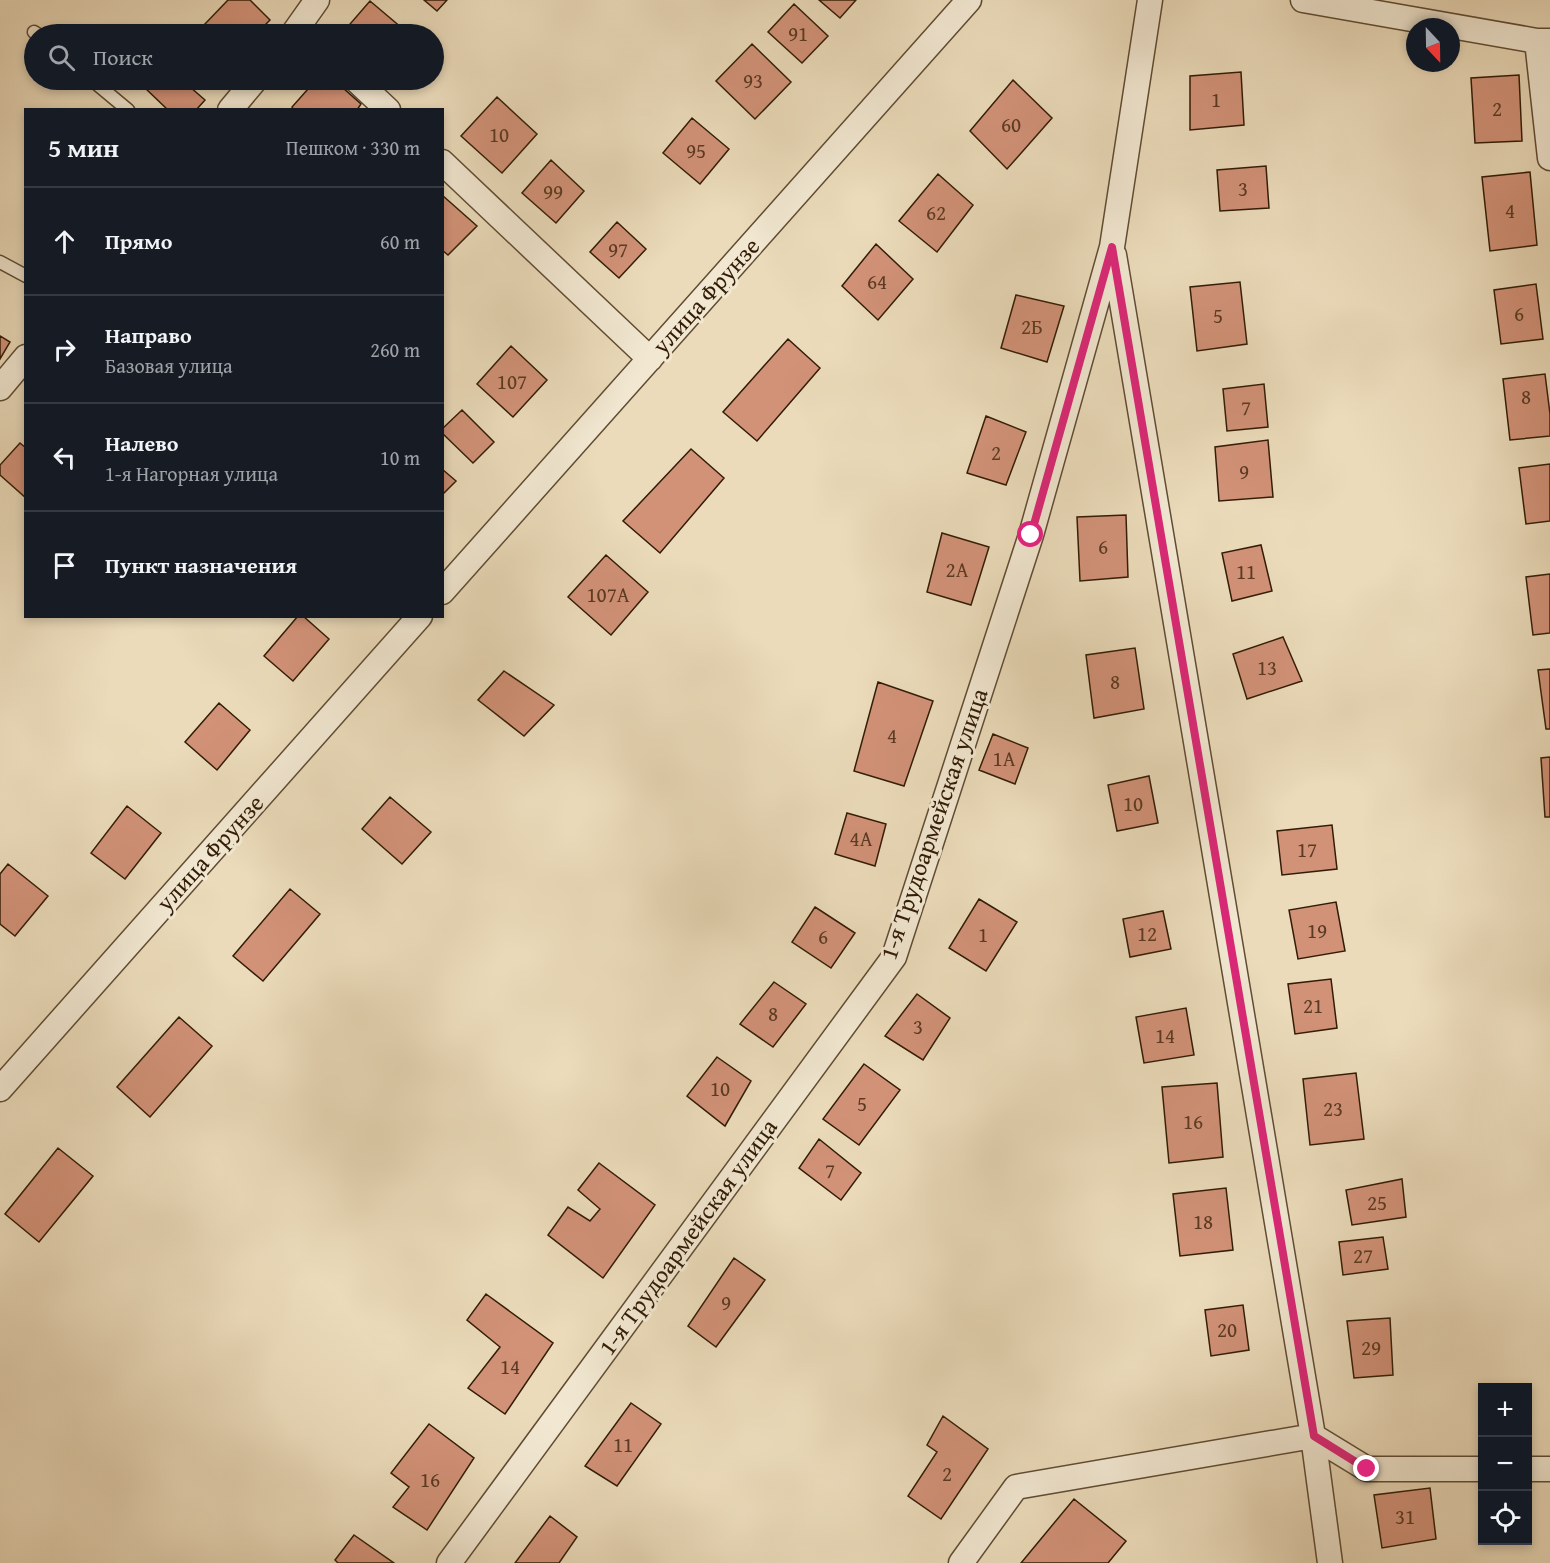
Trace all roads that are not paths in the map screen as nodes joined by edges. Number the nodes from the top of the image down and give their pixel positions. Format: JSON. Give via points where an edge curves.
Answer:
{"nodes":[{"id":1,"x":317,"y":0,"type":"edge"},
{"id":2,"x":969,"y":0,"type":"edge"},
{"id":3,"x":1150,"y":0,"type":"edge"},
{"id":4,"x":1303,"y":0,"type":"edge"},
{"id":5,"x":304,"y":24,"type":"edge"},
{"id":6,"x":1543,"y":41,"type":"edge"},
{"id":7,"x":104,"y":90,"type":"edge"},
{"id":8,"x":247,"y":90,"type":"edge"},
{"id":9,"x":367,"y":90,"type":"edge"},
{"id":10,"x":126,"y":108,"type":"edge"},
{"id":11,"x":232,"y":108,"type":"edge"},
{"id":12,"x":386,"y":108,"type":"edge"},
{"id":13,"x":1550,"y":158,"type":"edge"},
{"id":14,"x":444,"y":164,"type":"edge"},
{"id":15,"x":1112,"y":247,"type":"junction"},
{"id":16,"x":0,"y":262,"type":"edge"},
{"id":17,"x":24,"y":275,"type":"edge"},
{"id":18,"x":24,"y":359,"type":"edge"},
{"id":19,"x":650,"y":359,"type":"junction"},
{"id":20,"x":0,"y":388,"type":"edge"},
{"id":21,"x":444,"y":590,"type":"edge"},
{"id":22,"x":418,"y":618,"type":"edge"},
{"id":23,"x":0,"y":1089,"type":"edge"},
{"id":24,"x":1314,"y":1436,"type":"junction"},
{"id":25,"x":1550,"y":1468,"type":"edge"},
{"id":26,"x":1478,"y":1469,"type":"edge"},
{"id":27,"x":1532,"y":1469,"type":"edge"},
{"id":28,"x":449,"y":1563,"type":"edge"},
{"id":29,"x":961,"y":1563,"type":"edge"},
{"id":30,"x":1330,"y":1563,"type":"edge"}],
"edges":[{"from":1,"to":5,"type":"street"},
{"from":2,"to":19,"type":"street","name":"улица Фрунзе"},
{"from":3,"to":15,"type":"street","name":"1-я Трудоармейская улица"},
{"from":4,"to":6,"type":"street"},
{"from":6,"to":13,"type":"street"},
{"from":7,"to":10,"type":"lane"},
{"from":8,"to":11,"type":"street"},
{"from":9,"to":12,"type":"street"},
{"from":14,"to":19,"type":"street"},
{"from":15,"to":24,"type":"street"},
{"from":15,"to":28,"type":"street","name":"1-я Трудоармейская улица","via":[[1031,535],[894,957]]},
{"from":16,"to":17,"type":"lane"},
{"from":18,"to":20,"type":"street"},
{"from":19,"to":21,"type":"street","name":"улица Фрунзе"},
{"from":22,"to":23,"type":"street","name":"улица Фрунзе"},
{"from":24,"to":26,"type":"street","via":[[1367,1469]]},
{"from":24,"to":29,"type":"street","via":[[1016,1487]]},
{"from":24,"to":30,"type":"street"},
{"from":25,"to":27,"type":"street"}]}
